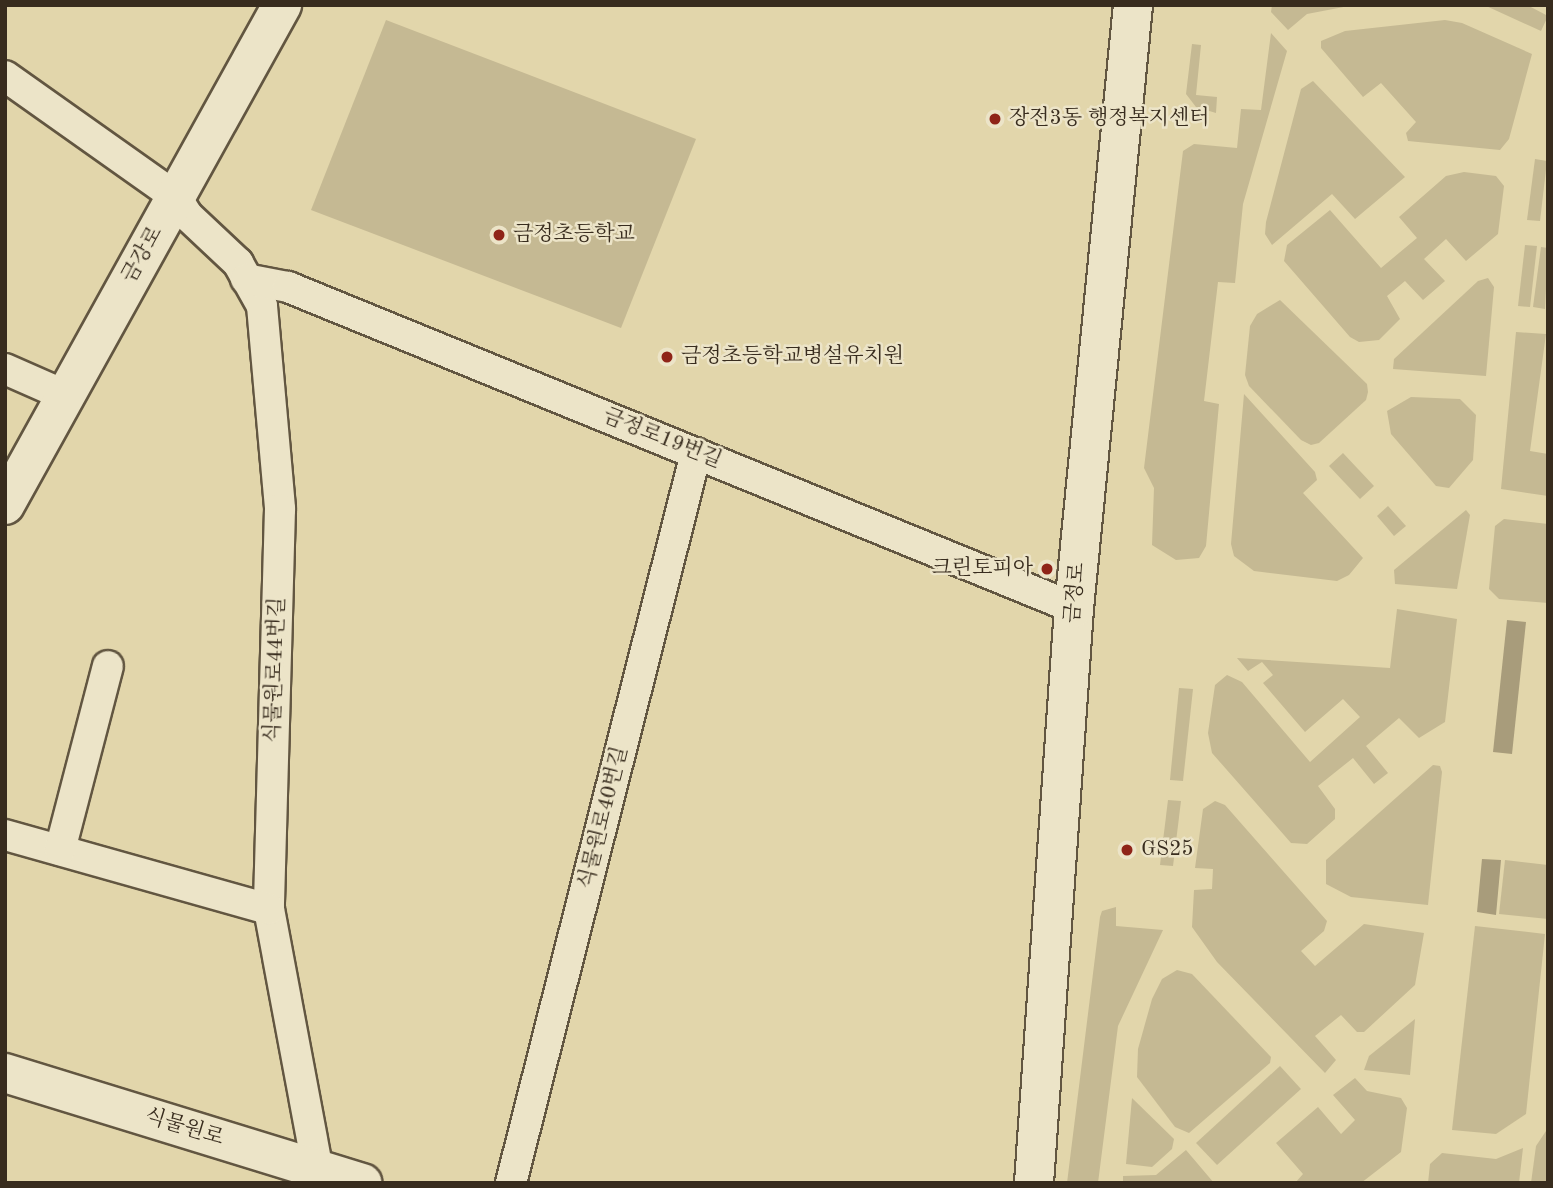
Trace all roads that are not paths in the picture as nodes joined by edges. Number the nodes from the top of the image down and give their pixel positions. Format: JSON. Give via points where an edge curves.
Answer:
{"nodes":[{"id":1,"x":282,"y":5,"type":"edge"},
{"id":2,"x":1133,"y":5,"type":"edge"},
{"id":3,"x":5,"y":76,"type":"edge"},
{"id":4,"x":176,"y":197,"type":"junction"},
{"id":5,"x":246,"y":279,"type":"junction"},
{"id":6,"x":5,"y":369,"type":"edge"},
{"id":7,"x":64,"y":395,"type":"junction"},
{"id":8,"x":696,"y":453,"type":"junction"},
{"id":9,"x":5,"y":505,"type":"edge"},
{"id":10,"x":1074,"y":608,"type":"junction"},
{"id":11,"x":108,"y":666,"type":"dead end"},
{"id":12,"x":5,"y":835,"type":"edge"},
{"id":13,"x":60,"y":850,"type":"junction"},
{"id":14,"x":269,"y":909,"type":"junction"},
{"id":15,"x":5,"y":1073,"type":"edge"},
{"id":16,"x":318,"y":1170,"type":"junction"},
{"id":17,"x":362,"y":1183,"type":"edge"},
{"id":18,"x":511,"y":1183,"type":"edge"},
{"id":19,"x":1034,"y":1183,"type":"edge"}],
"edges":[{"from":1,"to":4,"type":"main road","name":"금강로"},
{"from":2,"to":10,"type":"main road","name":"금정로"},
{"from":3,"to":4,"type":"street","name":"식물원로44번길"},
{"from":4,"to":5,"type":"street","name":"식물원로44번길","via":[[188,216],[238,264]]},
{"from":4,"to":7,"type":"main road","name":"금강로"},
{"from":5,"to":8,"type":"street","name":"금정로19번길","via":[[288,287]]},
{"from":5,"to":14,"type":"street","name":"식물원로44번길","via":[[262,306],[280,509]]},
{"from":6,"to":7,"type":"street"},
{"from":7,"to":9,"type":"main road","name":"금강로"},
{"from":8,"to":10,"type":"street","name":"금정로19번길"},
{"from":8,"to":18,"type":"street","name":"식물원로40번길"},
{"from":10,"to":19,"type":"main road","name":"금정로"},
{"from":11,"to":13,"type":"street"},
{"from":12,"to":13,"type":"street"},
{"from":13,"to":14,"type":"street"},
{"from":14,"to":16,"type":"street","name":"식물원로44번길"},
{"from":15,"to":16,"type":"main road","name":"식물원로"},
{"from":16,"to":17,"type":"main road","name":"식물원로"}]}
